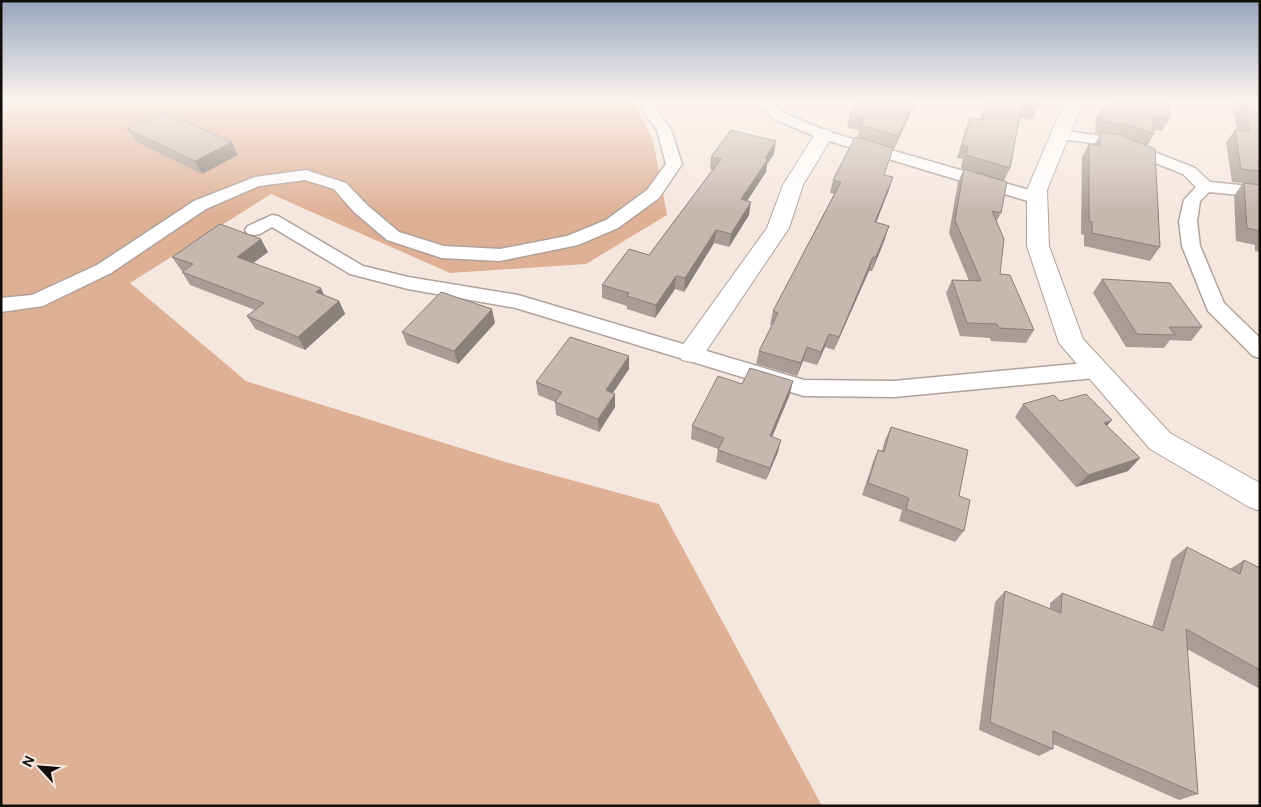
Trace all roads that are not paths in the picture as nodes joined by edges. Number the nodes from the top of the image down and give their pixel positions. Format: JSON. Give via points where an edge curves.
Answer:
{"nodes":[{"id":1,"x":667,"y":139,"type":"edge"},
{"id":2,"x":822,"y":139,"type":"edge"},
{"id":3,"x":836,"y":139,"type":"edge"},
{"id":4,"x":1058,"y":139,"type":"edge"},
{"id":5,"x":1089,"y":139,"type":"edge"},
{"id":6,"x":1205,"y":187,"type":"junction"},
{"id":7,"x":1260,"y":192,"type":"edge"},
{"id":8,"x":1037,"y":198,"type":"junction"},
{"id":9,"x":254,"y":230,"type":"dead end"},
{"id":10,"x":1,"y":305,"type":"edge"},
{"id":11,"x":1260,"y":351,"type":"edge"},
{"id":12,"x":691,"y":353,"type":"junction"},
{"id":13,"x":1095,"y":370,"type":"junction"},
{"id":14,"x":1260,"y":498,"type":"edge"}],
"edges":[{"from":1,"to":10,"type":"lane","via":[[674,164],[653,194],[612,224],[572,241],[500,255],[442,252],[394,236],[360,208],[340,186],[306,175],[255,182],[200,205],[104,269],[36,301]]},
{"from":2,"to":12,"type":"street","via":[[793,185],[778,228]]},
{"from":3,"to":8,"type":"lane"},
{"from":4,"to":8,"type":"street","via":[[1037,190]]},
{"from":5,"to":6,"type":"lane","via":[[1116,142],[1189,171]]},
{"from":6,"to":7,"type":"lane"},
{"from":6,"to":11,"type":"lane","via":[[1192,200],[1188,221],[1191,246],[1215,306]]},
{"from":8,"to":13,"type":"street","via":[[1038,246],[1072,343]]},
{"from":9,"to":12,"type":"lane","via":[[272,220],[357,270],[408,283],[518,302]]},
{"from":12,"to":13,"type":"lane","via":[[804,388],[894,389]]},
{"from":13,"to":14,"type":"street","via":[[1160,442]]}]}
